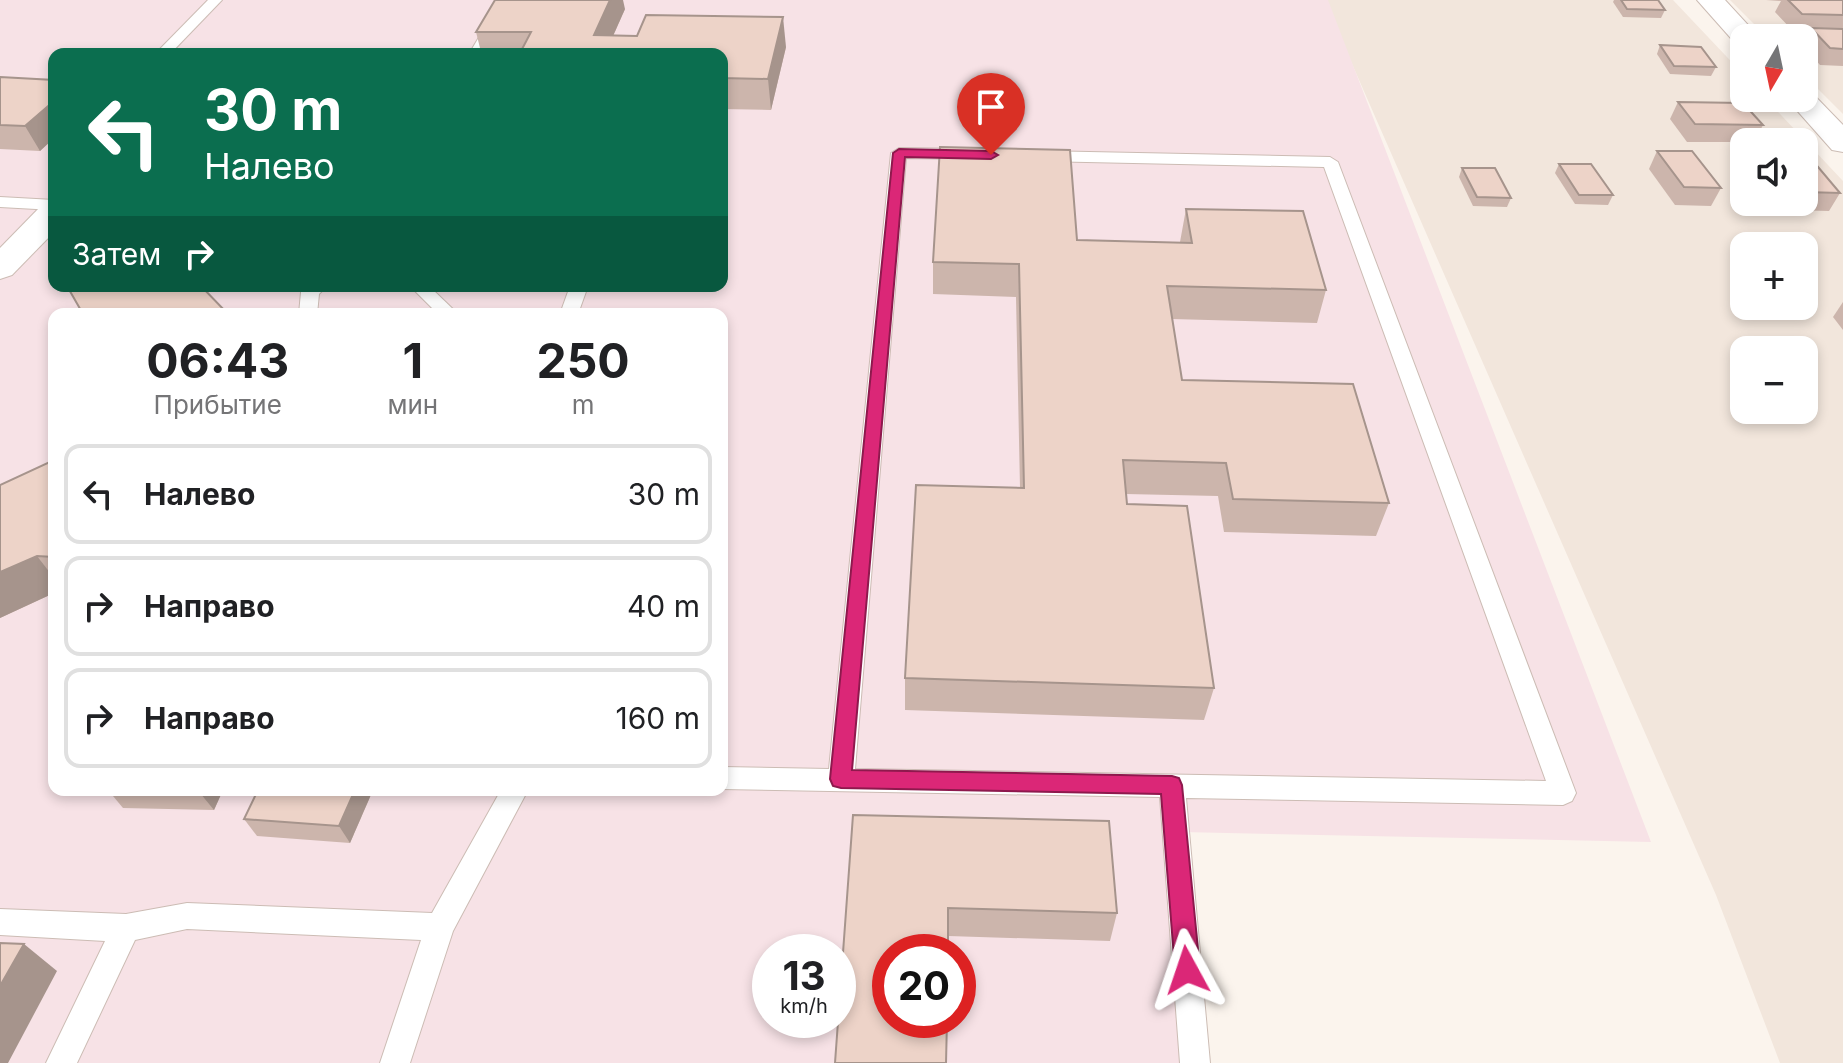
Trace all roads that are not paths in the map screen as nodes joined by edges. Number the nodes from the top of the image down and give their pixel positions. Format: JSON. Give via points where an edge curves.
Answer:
{"nodes":[{"id":1,"x":215,"y":0,"type":"edge"},
{"id":2,"x":508,"y":0,"type":"edge"},
{"id":3,"x":1710,"y":0,"type":"edge"},
{"id":4,"x":1733,"y":24,"type":"edge"},
{"id":5,"x":168,"y":48,"type":"edge"},
{"id":6,"x":480,"y":48,"type":"edge"},
{"id":7,"x":1814,"y":112,"type":"edge"},
{"id":8,"x":1843,"y":143,"type":"edge"},
{"id":9,"x":995,"y":155,"type":"edge"},
{"id":10,"x":1027,"y":156,"type":"edge"},
{"id":11,"x":0,"y":202,"type":"edge"},
{"id":12,"x":48,"y":205,"type":"edge"},
{"id":13,"x":48,"y":218,"type":"edge"},
{"id":14,"x":0,"y":268,"type":"edge"},
{"id":15,"x":425,"y":292,"type":"edge"},
{"id":16,"x":443,"y":308,"type":"edge"},
{"id":17,"x":728,"y":778,"type":"edge"},
{"id":18,"x":841,"y":779,"type":"junction"},
{"id":19,"x":1172,"y":785,"type":"junction"},
{"id":20,"x":512,"y":796,"type":"edge"},
{"id":21,"x":0,"y":922,"type":"edge"},
{"id":22,"x":440,"y":927,"type":"junction"},
{"id":23,"x":126,"y":928,"type":"junction"},
{"id":24,"x":61,"y":1063,"type":"edge"},
{"id":25,"x":395,"y":1063,"type":"edge"},
{"id":26,"x":1195,"y":1063,"type":"edge"}],
"edges":[{"from":1,"to":5,"type":"lane"},
{"from":2,"to":6,"type":"lane"},
{"from":3,"to":4,"type":"street"},
{"from":7,"to":8,"type":"street"},
{"from":9,"to":18,"type":"lane","via":[[899,153]]},
{"from":10,"to":19,"type":"lane","via":[[1330,162],[1563,793]]},
{"from":11,"to":12,"type":"lane"},
{"from":13,"to":14,"type":"street"},
{"from":15,"to":16,"type":"lane"},
{"from":17,"to":18,"type":"lane"},
{"from":18,"to":19,"type":"lane"},
{"from":19,"to":26,"type":"lane"},
{"from":20,"to":22,"type":"lane"},
{"from":21,"to":23,"type":"lane"},
{"from":22,"to":23,"type":"lane","via":[[187,916]]},
{"from":22,"to":25,"type":"lane"},
{"from":23,"to":24,"type":"lane"}]}
